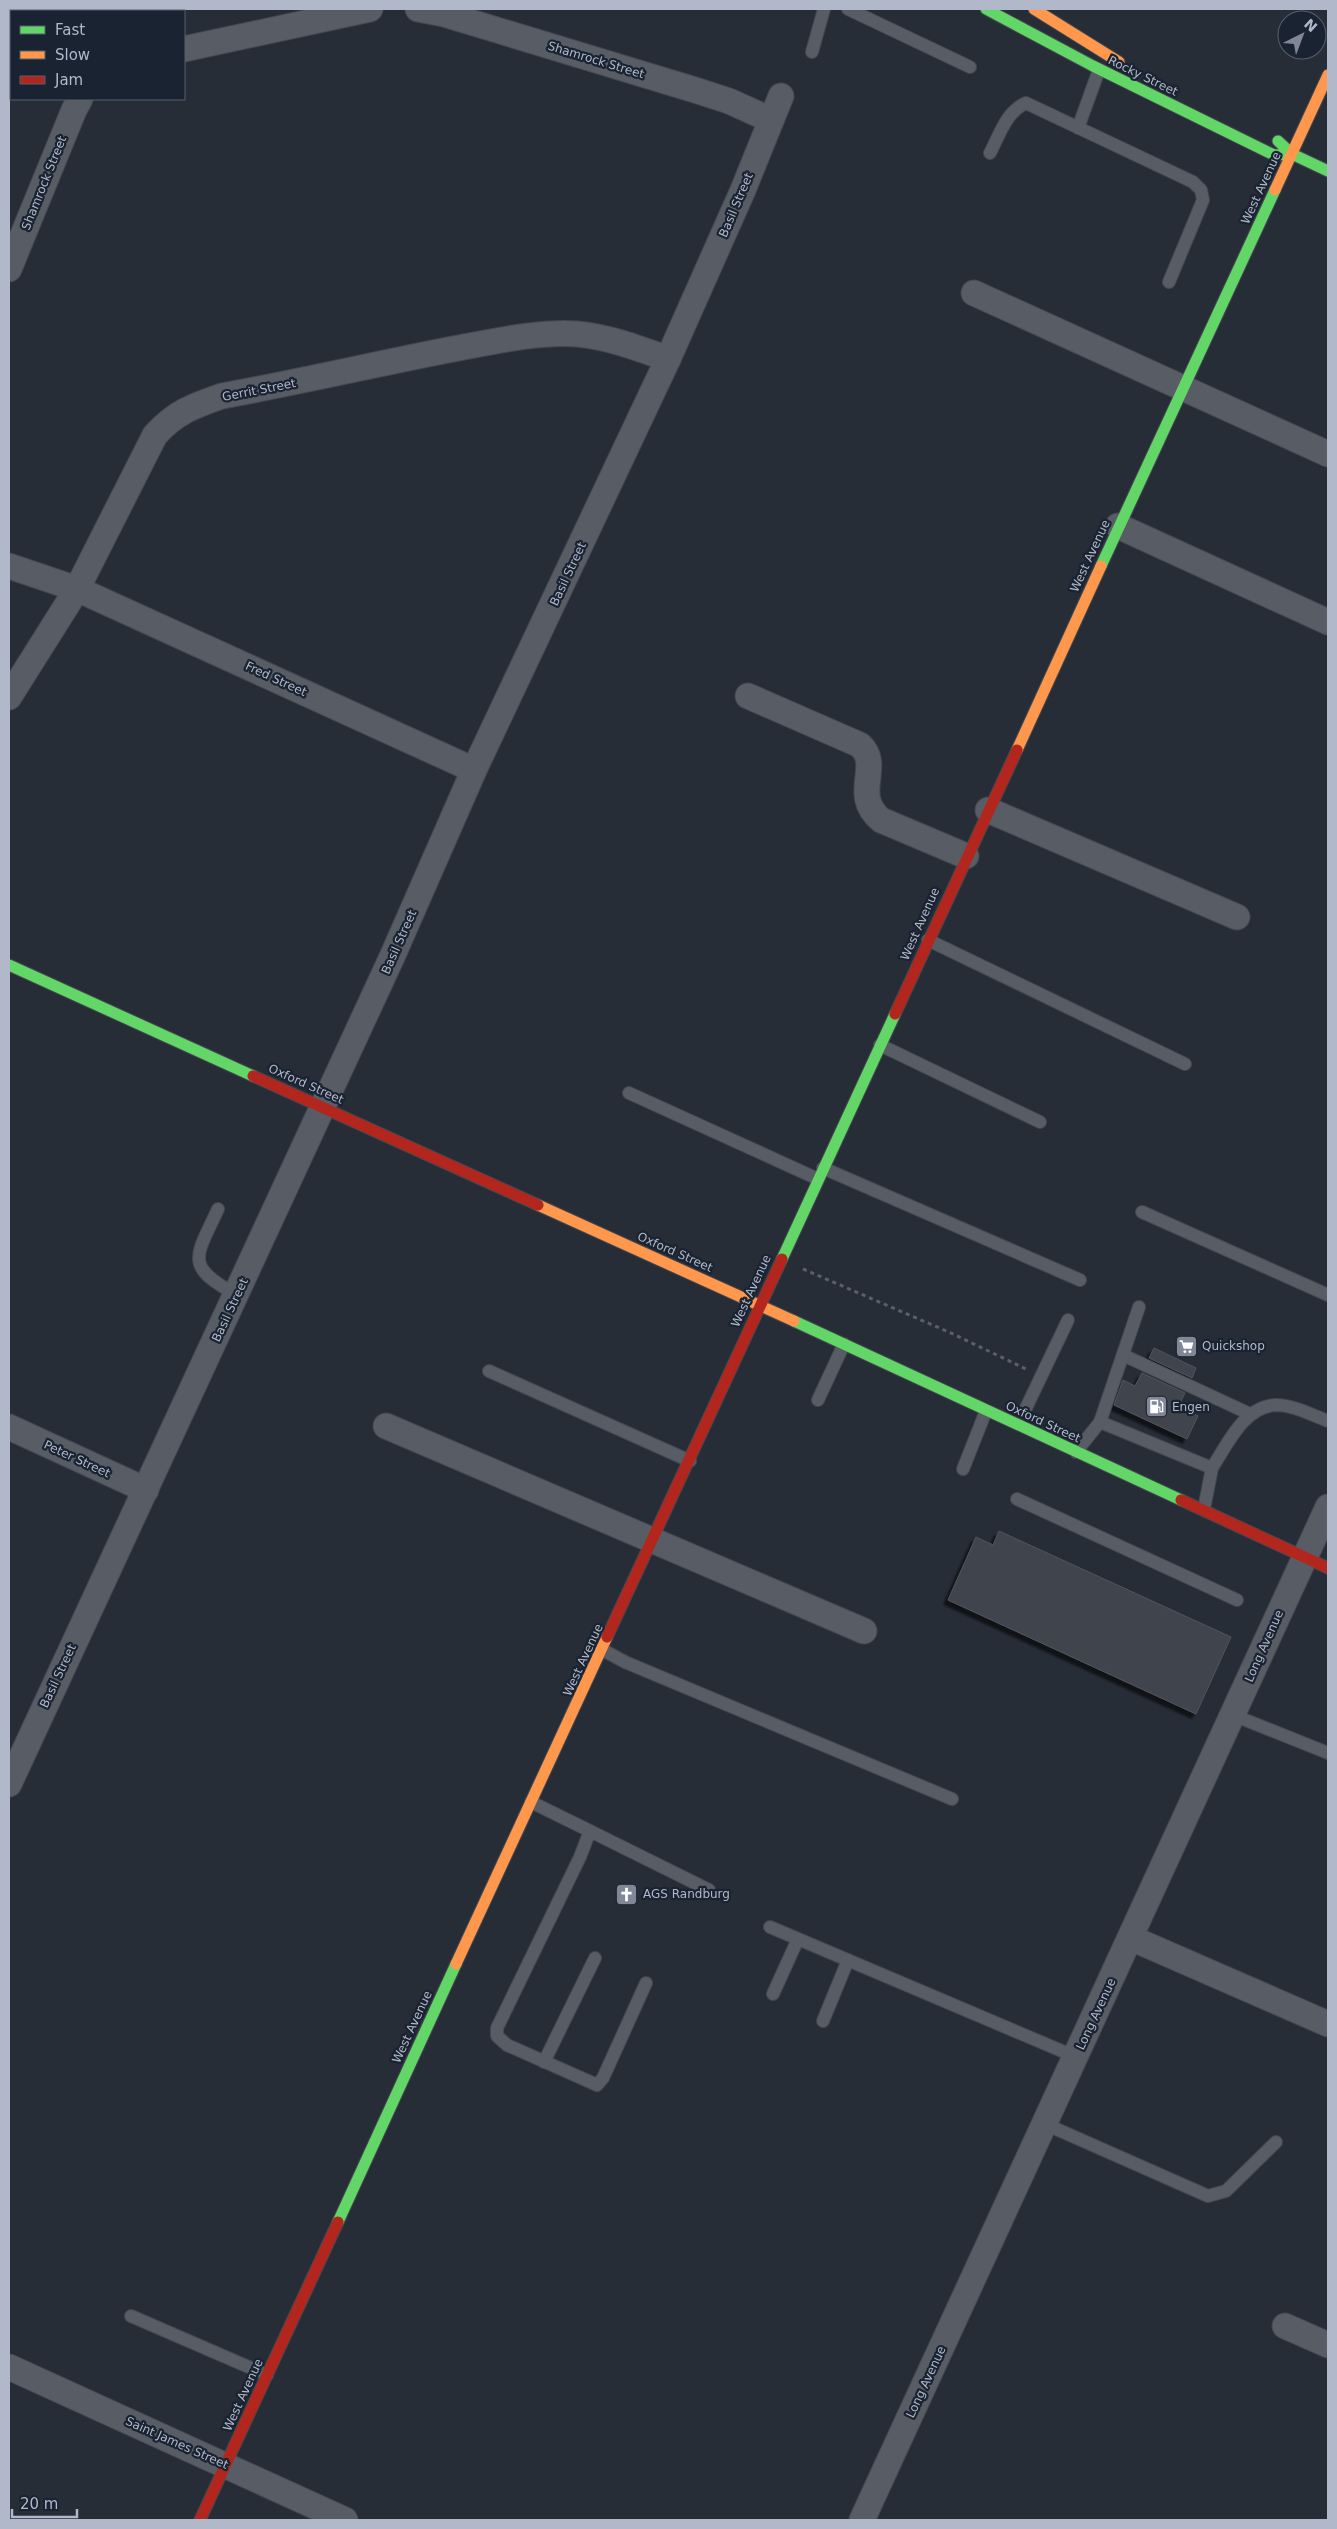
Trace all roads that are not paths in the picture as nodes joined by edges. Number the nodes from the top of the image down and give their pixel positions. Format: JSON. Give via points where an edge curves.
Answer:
{"nodes":[{"id":1,"x":370,"y":9,"type":"edge"},
{"id":2,"x":418,"y":9,"type":"edge"},
{"id":3,"x":824,"y":9,"type":"edge"},
{"id":4,"x":848,"y":9,"type":"edge"},
{"id":5,"x":986,"y":9,"type":"edge"},
{"id":6,"x":1034,"y":9,"type":"edge"},
{"id":7,"x":185,"y":49,"type":"edge"},
{"id":8,"x":812,"y":52,"type":"dead end"},
{"id":9,"x":970,"y":67,"type":"dead end"},
{"id":10,"x":1126,"y":67,"type":"dead end"},
{"id":11,"x":1099,"y":70,"type":"junction"},
{"id":12,"x":1328,"y":75,"type":"edge"},
{"id":13,"x":1157,"y":84,"type":"dead end"},
{"id":14,"x":781,"y":96,"type":"dead end"},
{"id":15,"x":79,"y":100,"type":"edge"},
{"id":16,"x":772,"y":120,"type":"junction"},
{"id":17,"x":1078,"y":128,"type":"junction"},
{"id":18,"x":1246,"y":128,"type":"dead end"},
{"id":19,"x":1263,"y":135,"type":"dead end"},
{"id":20,"x":990,"y":153,"type":"dead end"},
{"id":21,"x":1292,"y":154,"type":"junction"},
{"id":22,"x":1328,"y":171,"type":"edge"},
{"id":23,"x":9,"y":269,"type":"edge"},
{"id":24,"x":1169,"y":282,"type":"dead end"},
{"id":25,"x":974,"y":293,"type":"dead end"},
{"id":26,"x":668,"y":359,"type":"junction"},
{"id":27,"x":1183,"y":387,"type":"junction"},
{"id":28,"x":1328,"y":454,"type":"edge"},
{"id":29,"x":1118,"y":526,"type":"junction"},
{"id":30,"x":9,"y":566,"type":"edge"},
{"id":31,"x":78,"y":589,"type":"junction"},
{"id":32,"x":1328,"y":622,"type":"edge"},
{"id":33,"x":748,"y":696,"type":"dead end"},
{"id":34,"x":9,"y":697,"type":"edge"},
{"id":35,"x":474,"y":770,"type":"junction"},
{"id":36,"x":988,"y":810,"type":"junction"},
{"id":37,"x":966,"y":856,"type":"junction"},
{"id":38,"x":1237,"y":917,"type":"dead end"},
{"id":39,"x":928,"y":940,"type":"junction"},
{"id":40,"x":9,"y":965,"type":"edge"},
{"id":41,"x":880,"y":1045,"type":"junction"},
{"id":42,"x":1185,"y":1064,"type":"dead end"},
{"id":43,"x":629,"y":1093,"type":"dead end"},
{"id":44,"x":322,"y":1106,"type":"junction"},
{"id":45,"x":1040,"y":1122,"type":"dead end"},
{"id":46,"x":821,"y":1173,"type":"junction"},
{"id":47,"x":218,"y":1209,"type":"dead end"},
{"id":48,"x":1142,"y":1212,"type":"dead end"},
{"id":49,"x":1080,"y":1280,"type":"dead end"},
{"id":50,"x":237,"y":1295,"type":"junction"},
{"id":51,"x":1328,"y":1295,"type":"edge"},
{"id":52,"x":760,"y":1305,"type":"junction"},
{"id":53,"x":1138,"y":1307,"type":"dead end"},
{"id":54,"x":1068,"y":1320,"type":"dead end"},
{"id":55,"x":844,"y":1344,"type":"junction"},
{"id":56,"x":1122,"y":1355,"type":"junction"},
{"id":57,"x":489,"y":1371,"type":"dead end"},
{"id":58,"x":818,"y":1400,"type":"dead end"},
{"id":59,"x":1026,"y":1408,"type":"dead end"},
{"id":60,"x":986,"y":1411,"type":"junction"},
{"id":61,"x":1250,"y":1414,"type":"junction"},
{"id":62,"x":1328,"y":1421,"type":"edge"},
{"id":63,"x":1100,"y":1422,"type":"junction"},
{"id":64,"x":386,"y":1426,"type":"dead end"},
{"id":65,"x":9,"y":1427,"type":"edge"},
{"id":66,"x":1076,"y":1452,"type":"junction"},
{"id":67,"x":690,"y":1461,"type":"junction"},
{"id":68,"x":1212,"y":1468,"type":"junction"},
{"id":69,"x":963,"y":1469,"type":"dead end"},
{"id":70,"x":146,"y":1490,"type":"junction"},
{"id":71,"x":1017,"y":1499,"type":"dead end"},
{"id":72,"x":1328,"y":1507,"type":"edge"},
{"id":73,"x":1204,"y":1509,"type":"junction"},
{"id":74,"x":652,"y":1541,"type":"junction"},
{"id":75,"x":1304,"y":1556,"type":"junction"},
{"id":76,"x":1328,"y":1568,"type":"edge"},
{"id":77,"x":1237,"y":1600,"type":"dead end"},
{"id":78,"x":864,"y":1631,"type":"dead end"},
{"id":79,"x":603,"y":1650,"type":"junction"},
{"id":80,"x":1233,"y":1715,"type":"junction"},
{"id":81,"x":1328,"y":1753,"type":"edge"},
{"id":82,"x":9,"y":1784,"type":"edge"},
{"id":83,"x":952,"y":1799,"type":"dead end"},
{"id":84,"x":531,"y":1802,"type":"junction"},
{"id":85,"x":590,"y":1832,"type":"junction"},
{"id":86,"x":708,"y":1890,"type":"dead end"},
{"id":87,"x":770,"y":1927,"type":"dead end"},
{"id":88,"x":1131,"y":1938,"type":"junction"},
{"id":89,"x":798,"y":1939,"type":"junction"},
{"id":90,"x":595,"y":1958,"type":"dead end"},
{"id":91,"x":848,"y":1960,"type":"junction"},
{"id":92,"x":646,"y":1982,"type":"dead end"},
{"id":93,"x":774,"y":1994,"type":"dead end"},
{"id":94,"x":822,"y":2021,"type":"dead end"},
{"id":95,"x":1328,"y":2024,"type":"edge"},
{"id":96,"x":1076,"y":2058,"type":"junction"},
{"id":97,"x":544,"y":2062,"type":"junction"},
{"id":98,"x":1045,"y":2124,"type":"junction"},
{"id":99,"x":1276,"y":2142,"type":"dead end"},
{"id":100,"x":131,"y":2316,"type":"dead end"},
{"id":101,"x":1286,"y":2326,"type":"dead end"},
{"id":102,"x":1328,"y":2345,"type":"edge"},
{"id":103,"x":9,"y":2367,"type":"edge"},
{"id":104,"x":267,"y":2375,"type":"junction"},
{"id":105,"x":226,"y":2465,"type":"junction"},
{"id":106,"x":200,"y":2520,"type":"edge"},
{"id":107,"x":346,"y":2520,"type":"edge"},
{"id":108,"x":862,"y":2520,"type":"edge"}],
"edges":[{"from":1,"to":7,"type":"street"},
{"from":2,"to":16,"type":"street","name":"Shamrock Street","via":[[695,90]]},
{"from":3,"to":8,"type":"lane"},
{"from":4,"to":9,"type":"lane"},
{"from":5,"to":11,"type":"street","name":"Rocky Street"},
{"from":6,"to":10,"type":"street","name":"Rocky Street"},
{"from":11,"to":17,"type":"lane"},
{"from":11,"to":21,"type":"street","name":"Rocky Street","via":[[1274,154]]},
{"from":12,"to":21,"type":"street","name":"West Avenue"},
{"from":13,"to":18,"type":"street","name":"Rocky Street"},
{"from":14,"to":16,"type":"street","name":"Basil Street"},
{"from":15,"to":23,"type":"street","name":"Shamrock Street"},
{"from":16,"to":26,"type":"street","name":"Basil Street"},
{"from":17,"to":20,"type":"lane","via":[[1026,103],[1009,116]]},
{"from":17,"to":24,"type":"lane","via":[[1193,182],[1201,190],[1203,200]]},
{"from":19,"to":21,"type":"street","name":"Rocky Street","via":[[1280,142]]},
{"from":21,"to":22,"type":"street","name":"Rocky Street"},
{"from":21,"to":27,"type":"street","name":"West Avenue"},
{"from":25,"to":27,"type":"street"},
{"from":26,"to":31,"type":"street","name":"Gerrit Street","via":[[602,338],[575,334],[544,335],[454,349],[222,396],[185,409],[168,420],[155,435]]},
{"from":26,"to":35,"type":"street","name":"Basil Street"},
{"from":27,"to":28,"type":"street"},
{"from":27,"to":29,"type":"street","name":"West Avenue"},
{"from":29,"to":32,"type":"street"},
{"from":29,"to":36,"type":"street","name":"West Avenue"},
{"from":30,"to":31,"type":"street"},
{"from":31,"to":34,"type":"street","name":"Gerrit Street"},
{"from":31,"to":35,"type":"street","name":"Fred Street"},
{"from":33,"to":37,"type":"street","via":[[860,745],[869,759],[867,800],[874,814],[881,820]]},
{"from":35,"to":44,"type":"street","name":"Basil Street"},
{"from":36,"to":37,"type":"street","name":"West Avenue"},
{"from":36,"to":38,"type":"street"},
{"from":37,"to":39,"type":"street","name":"West Avenue"},
{"from":39,"to":41,"type":"street","name":"West Avenue"},
{"from":39,"to":42,"type":"lane"},
{"from":40,"to":44,"type":"street","name":"Oxford Street"},
{"from":41,"to":45,"type":"lane"},
{"from":41,"to":46,"type":"street","name":"West Avenue"},
{"from":43,"to":46,"type":"lane"},
{"from":44,"to":50,"type":"street","name":"Basil Street"},
{"from":44,"to":52,"type":"street","name":"Oxford Street"},
{"from":46,"to":49,"type":"lane"},
{"from":46,"to":52,"type":"street","name":"West Avenue"},
{"from":47,"to":50,"type":"lane","via":[[198,1259],[204,1275]]},
{"from":48,"to":51,"type":"lane"},
{"from":50,"to":70,"type":"street","name":"Basil Street"},
{"from":52,"to":55,"type":"street","name":"Oxford Street"},
{"from":52,"to":67,"type":"street","name":"West Avenue"},
{"from":53,"to":56,"type":"lane"},
{"from":54,"to":59,"type":"lane"},
{"from":55,"to":58,"type":"lane"},
{"from":55,"to":60,"type":"street","name":"Oxford Street"},
{"from":56,"to":61,"type":"lane"},
{"from":56,"to":63,"type":"lane"},
{"from":57,"to":67,"type":"lane"},
{"from":60,"to":66,"type":"street","name":"Oxford Street"},
{"from":60,"to":69,"type":"lane"},
{"from":61,"to":62,"type":"lane","via":[[1261,1407],[1277,1405]]},
{"from":61,"to":68,"type":"lane"},
{"from":63,"to":66,"type":"lane"},
{"from":63,"to":68,"type":"lane"},
{"from":64,"to":74,"type":"street"},
{"from":65,"to":70,"type":"street","name":"Peter Street"},
{"from":66,"to":73,"type":"street","name":"Oxford Street"},
{"from":67,"to":74,"type":"street","name":"West Avenue"},
{"from":68,"to":73,"type":"lane"},
{"from":70,"to":82,"type":"street","name":"Basil Street"},
{"from":71,"to":77,"type":"lane"},
{"from":72,"to":75,"type":"street","name":"Long Avenue"},
{"from":73,"to":75,"type":"street","name":"Oxford Street"},
{"from":74,"to":78,"type":"street"},
{"from":74,"to":79,"type":"street","name":"West Avenue"},
{"from":75,"to":76,"type":"street","name":"Oxford Street"},
{"from":75,"to":80,"type":"street","name":"Long Avenue"},
{"from":79,"to":83,"type":"lane"},
{"from":79,"to":84,"type":"street","name":"West Avenue"},
{"from":80,"to":81,"type":"lane"},
{"from":80,"to":88,"type":"street","name":"Long Avenue"},
{"from":84,"to":85,"type":"lane"},
{"from":84,"to":104,"type":"street","name":"West Avenue"},
{"from":85,"to":86,"type":"lane"},
{"from":85,"to":97,"type":"lane","via":[[497,2028],[500,2040]]},
{"from":87,"to":89,"type":"lane"},
{"from":88,"to":95,"type":"street"},
{"from":88,"to":96,"type":"street","name":"Long Avenue"},
{"from":89,"to":91,"type":"lane"},
{"from":89,"to":93,"type":"lane"},
{"from":90,"to":97,"type":"lane"},
{"from":91,"to":94,"type":"lane"},
{"from":91,"to":96,"type":"lane"},
{"from":92,"to":97,"type":"lane","via":[[600,2083],[594,2085]]},
{"from":96,"to":98,"type":"street","name":"Long Avenue"},
{"from":98,"to":99,"type":"lane","via":[[1208,2196],[1226,2191]]},
{"from":98,"to":108,"type":"street","name":"Long Avenue"},
{"from":100,"to":104,"type":"lane"},
{"from":101,"to":102,"type":"street"},
{"from":103,"to":105,"type":"street","name":"Saint James Street"},
{"from":104,"to":105,"type":"street","name":"West Avenue"},
{"from":105,"to":106,"type":"street","name":"West Avenue"},
{"from":105,"to":107,"type":"street","name":"Saint James Street"}]}
